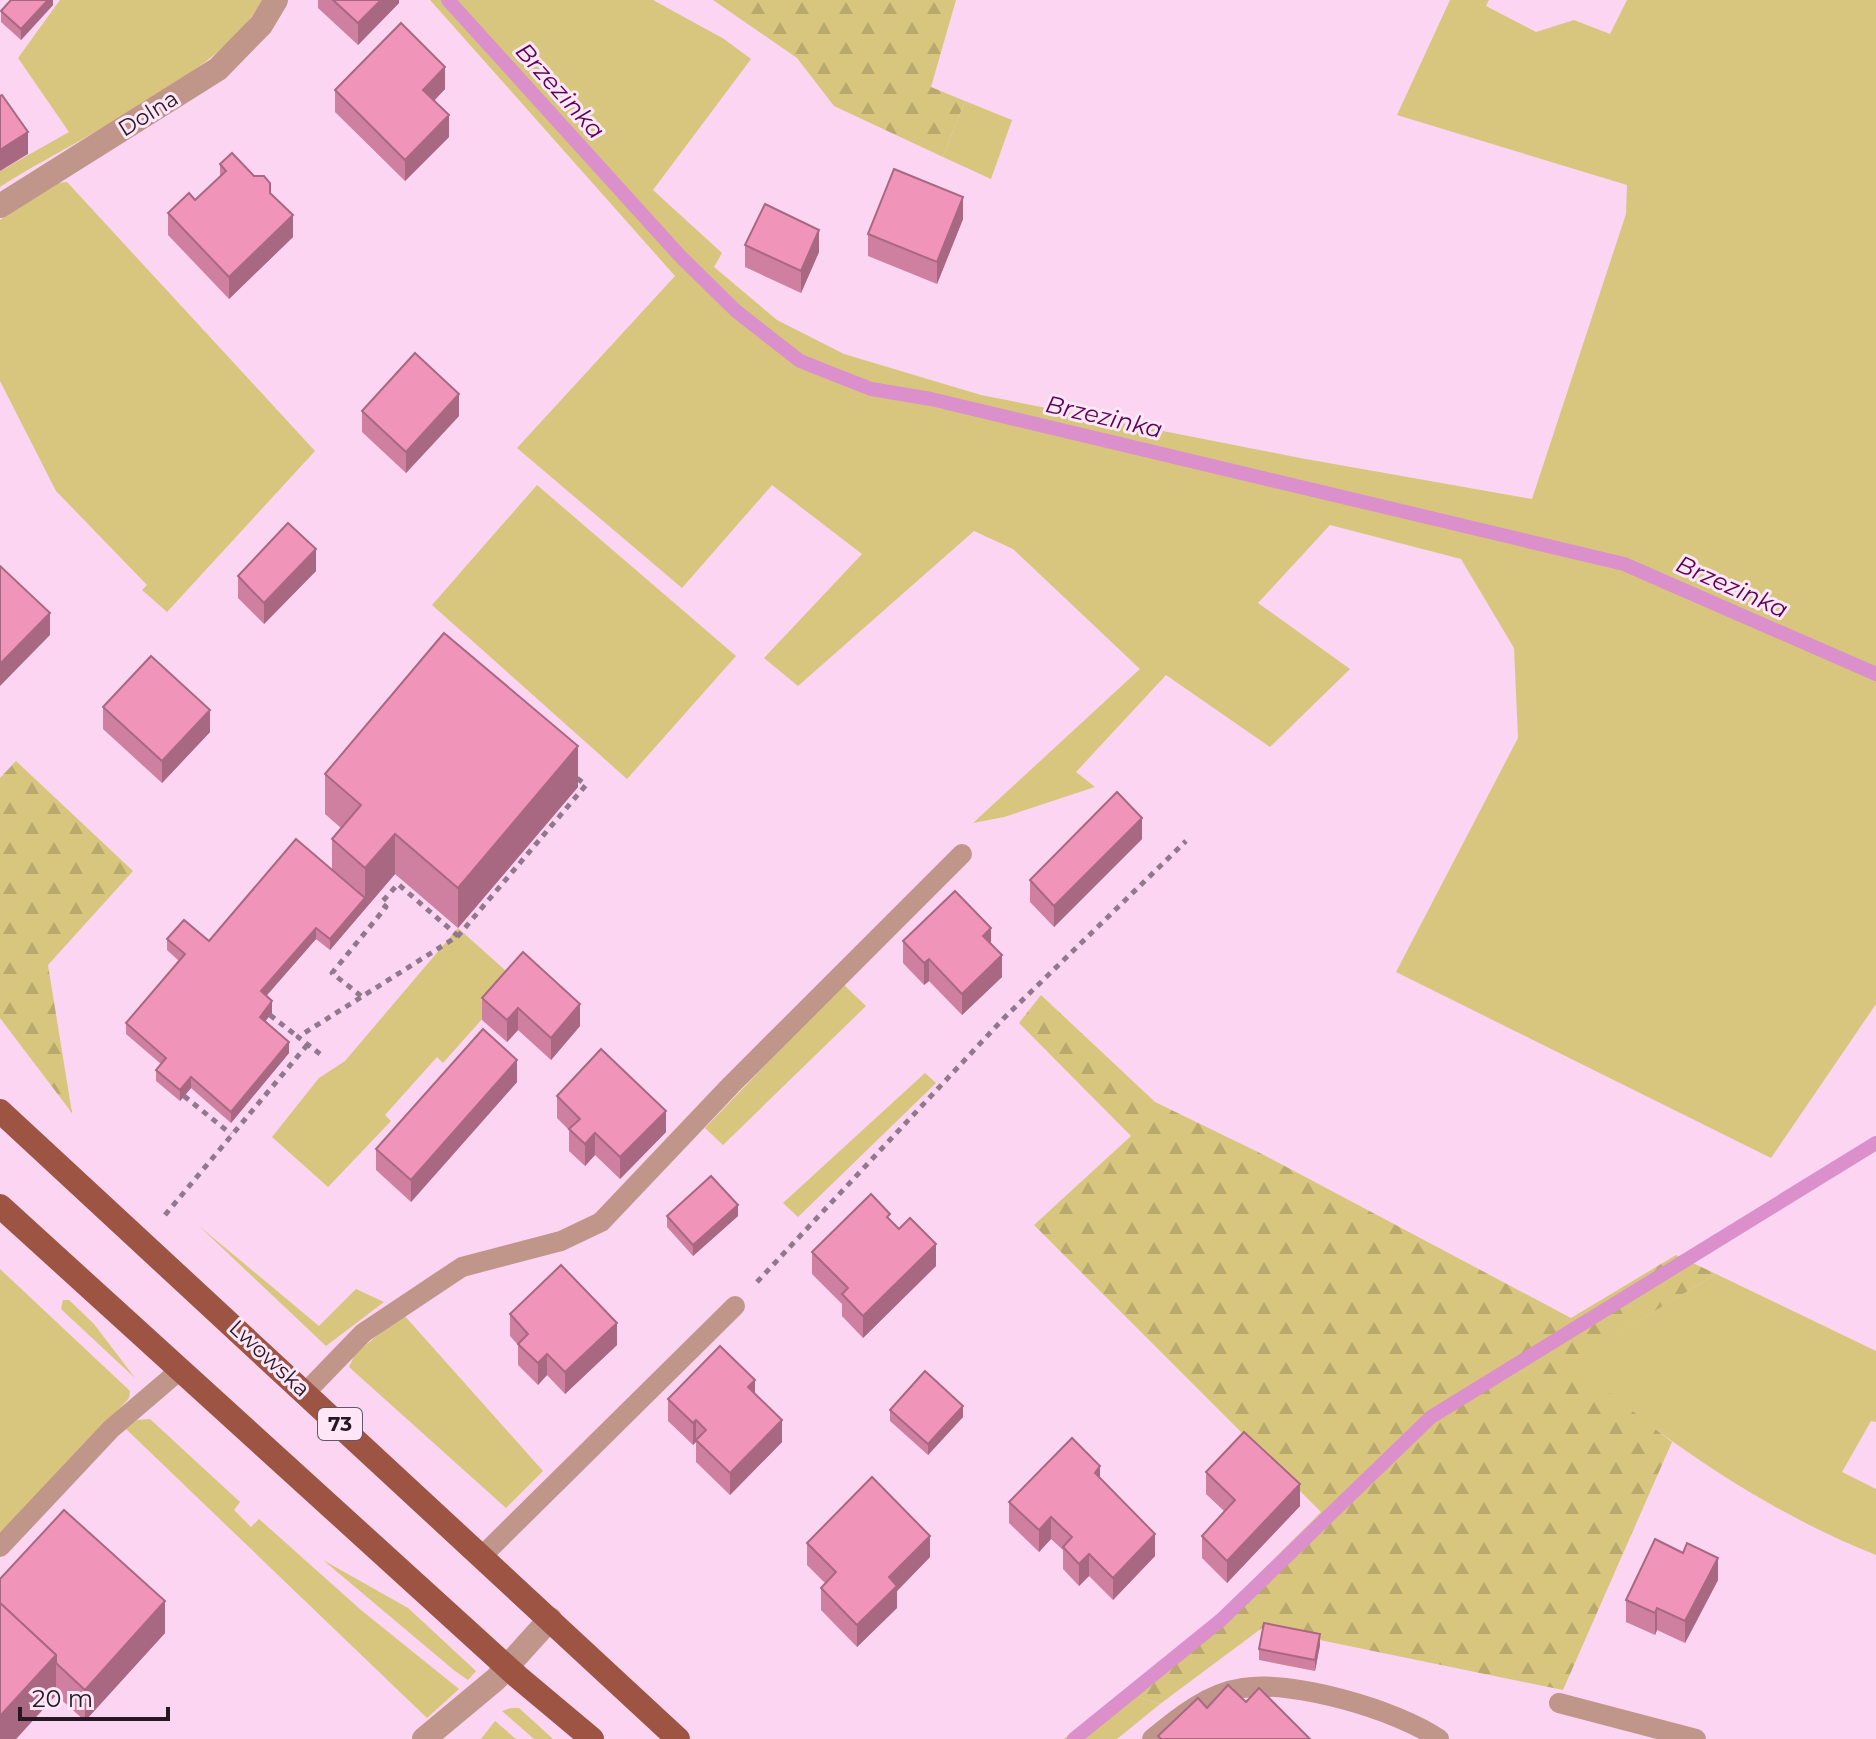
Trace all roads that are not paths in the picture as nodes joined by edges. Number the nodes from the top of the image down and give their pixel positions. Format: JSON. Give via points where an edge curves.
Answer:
{"nodes":[{"id":1,"x":276,"y":0,"type":"edge"},
{"id":2,"x":0,"y":206,"type":"edge"},
{"id":3,"x":962,"y":854,"type":"dead end"},
{"id":4,"x":0,"y":1111,"type":"edge"},
{"id":5,"x":0,"y":1206,"type":"edge"},
{"id":6,"x":735,"y":1306,"type":"road end"},
{"id":7,"x":180,"y":1370,"type":"junction"},
{"id":8,"x":306,"y":1392,"type":"junction"},
{"id":9,"x":0,"y":1547,"type":"edge"},
{"id":10,"x":482,"y":1556,"type":"junction"},
{"id":11,"x":550,"y":1619,"type":"junction"},
{"id":12,"x":507,"y":1667,"type":"junction"},
{"id":13,"x":1559,"y":1703,"type":"dead end"},
{"id":14,"x":424,"y":1739,"type":"edge"},
{"id":15,"x":592,"y":1739,"type":"edge"},
{"id":16,"x":678,"y":1739,"type":"edge"},
{"id":17,"x":1152,"y":1739,"type":"edge"},
{"id":18,"x":1439,"y":1739,"type":"edge"},
{"id":19,"x":1696,"y":1739,"type":"edge"}],
"edges":[{"from":1,"to":2,"type":"street","name":"Dolna","via":[[261,25],[218,69]]},
{"from":3,"to":8,"type":"lane","via":[[601,1222],[561,1241],[462,1267],[363,1333]]},
{"from":4,"to":8,"type":"main road","name":"Lwowska","number":"73"},
{"from":5,"to":7,"type":"main road"},
{"from":6,"to":10,"type":"lane"},
{"from":7,"to":9,"type":"lane","via":[[111,1429]]},
{"from":7,"to":12,"type":"main road"},
{"from":8,"to":10,"type":"main road","name":"Lwowska","number":"73"},
{"from":10,"to":11,"type":"main road","name":"Lwowska","number":"73"},
{"from":11,"to":12,"type":"street"},
{"from":11,"to":16,"type":"main road","name":"Lwowska","number":"73"},
{"from":12,"to":14,"type":"street"},
{"from":12,"to":15,"type":"main road"},
{"from":13,"to":19,"type":"lane"},
{"from":17,"to":18,"type":"lane","via":[[1208,1700],[1241,1688],[1263,1687],[1380,1709]]}]}
